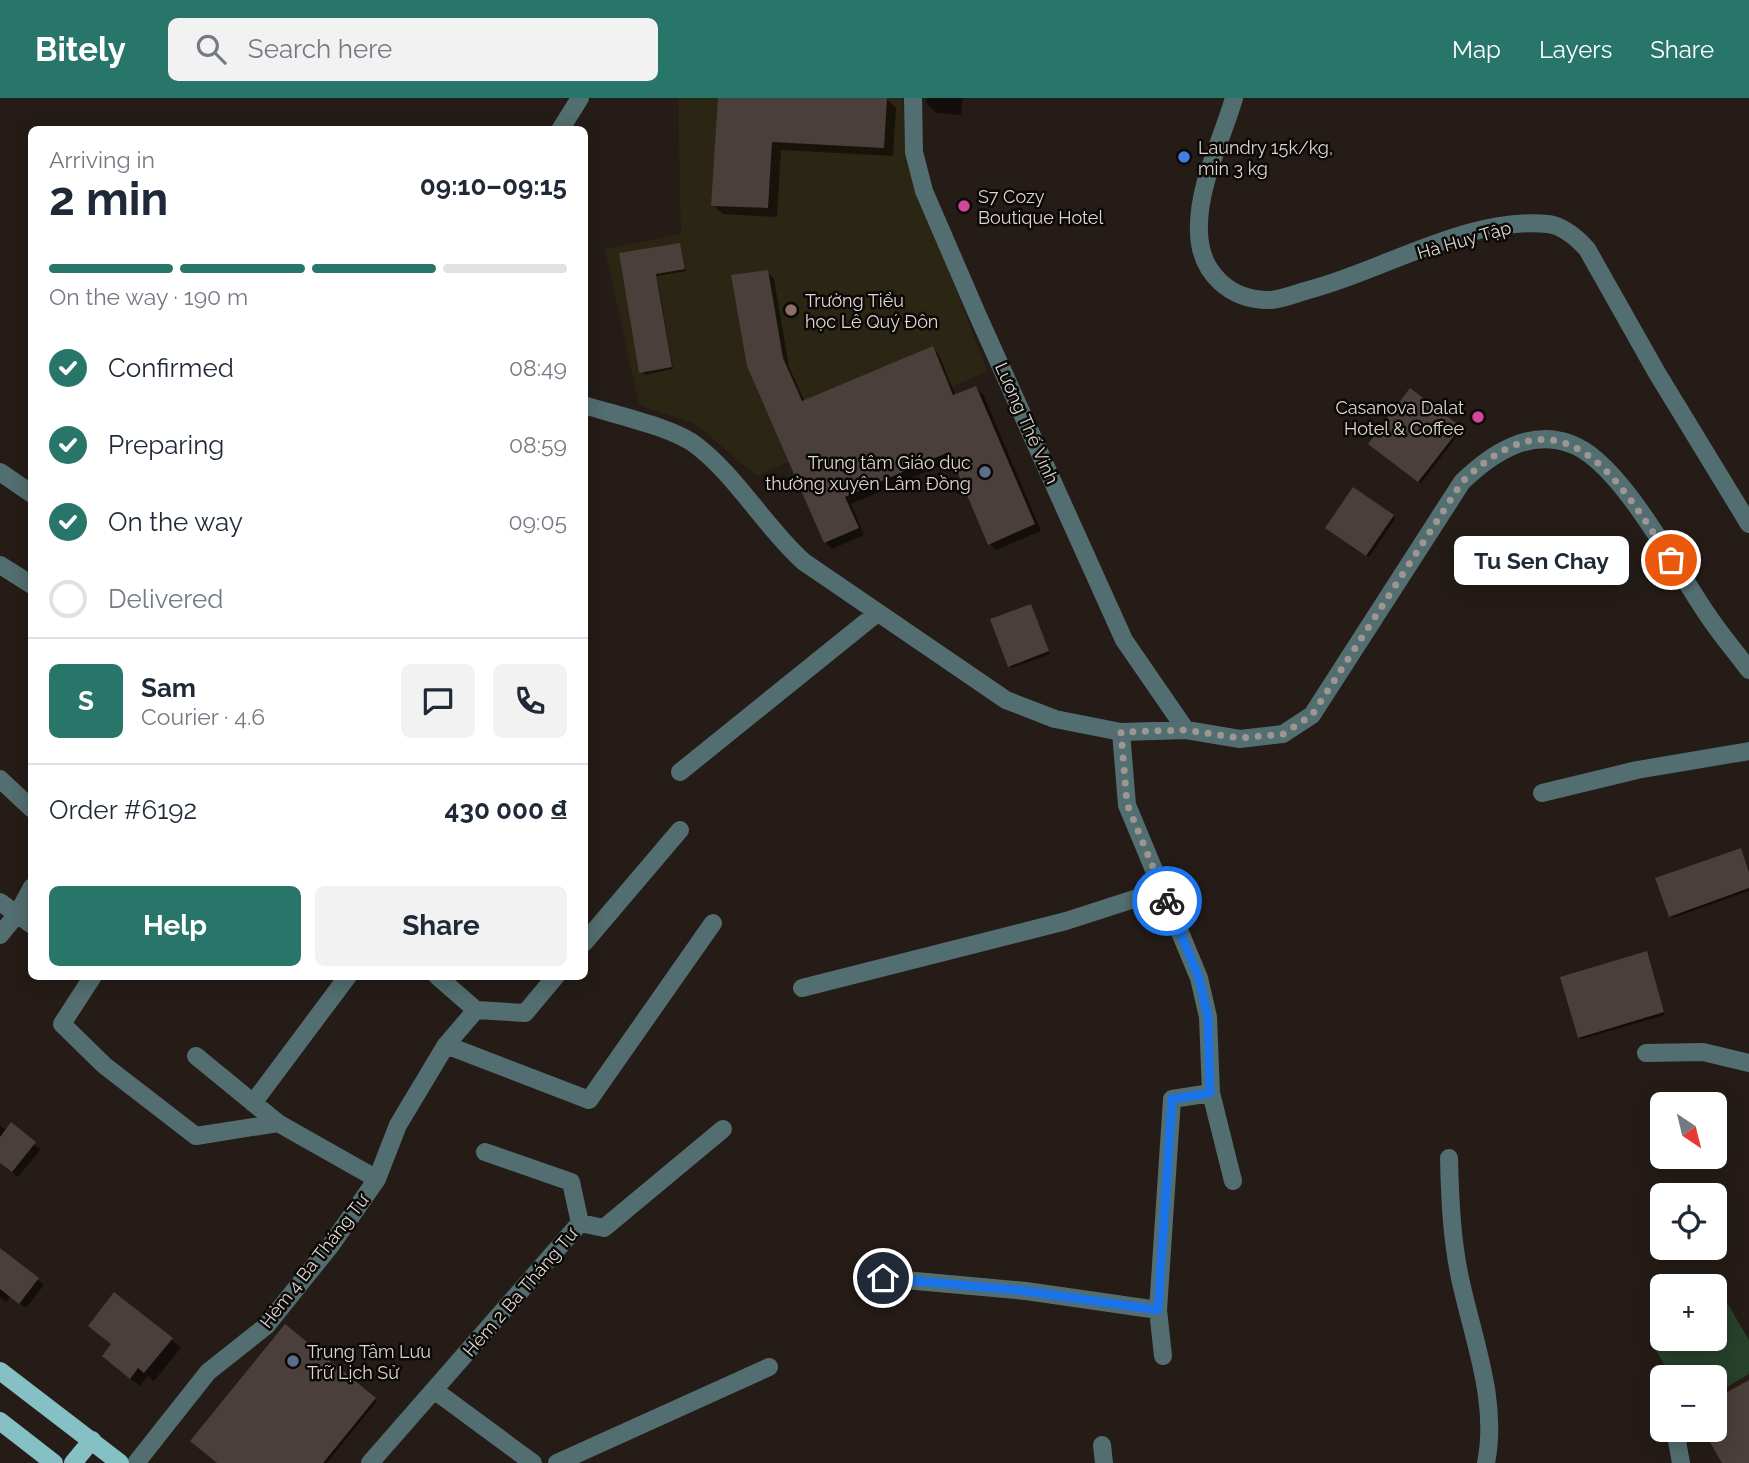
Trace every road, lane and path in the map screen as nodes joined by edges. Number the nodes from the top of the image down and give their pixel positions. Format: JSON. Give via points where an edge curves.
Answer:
{"nodes":[{"id":1,"x":580,"y":98,"type":"edge"},
{"id":2,"x":913,"y":98,"type":"edge"},
{"id":3,"x":1234,"y":98,"type":"edge"},
{"id":4,"x":562,"y":126,"type":"edge"},
{"id":5,"x":588,"y":406,"type":"edge"},
{"id":6,"x":0,"y":472,"type":"edge"},
{"id":7,"x":28,"y":491,"type":"edge"},
{"id":8,"x":1749,"y":524,"type":"edge"},
{"id":9,"x":0,"y":565,"type":"edge"},
{"id":10,"x":28,"y":582,"type":"edge"},
{"id":11,"x":876,"y":614,"type":"junction"},
{"id":12,"x":1749,"y":670,"type":"edge"},
{"id":13,"x":1186,"y":730,"type":"junction"},
{"id":14,"x":1121,"y":732,"type":"junction"},
{"id":15,"x":1749,"y":751,"type":"edge"},
{"id":16,"x":680,"y":772,"type":"dead end"},
{"id":17,"x":0,"y":779,"type":"edge"},
{"id":18,"x":1542,"y":793,"type":"dead end"},
{"id":19,"x":28,"y":805,"type":"edge"},
{"id":20,"x":680,"y":830,"type":"dead end"},
{"id":21,"x":1162,"y":890,"type":"junction"},
{"id":22,"x":28,"y":894,"type":"edge"},
{"id":23,"x":0,"y":902,"type":"edge"},
{"id":24,"x":18,"y":913,"type":"junction"},
{"id":25,"x":28,"y":922,"type":"edge"},
{"id":26,"x":713,"y":923,"type":"dead end"},
{"id":27,"x":0,"y":935,"type":"edge"},
{"id":28,"x":588,"y":938,"type":"edge"},
{"id":29,"x":89,"y":980,"type":"edge"},
{"id":30,"x":345,"y":980,"type":"edge"},
{"id":31,"x":442,"y":980,"type":"edge"},
{"id":32,"x":553,"y":980,"type":"edge"},
{"id":33,"x":802,"y":988,"type":"dead end"},
{"id":34,"x":476,"y":1010,"type":"junction"},
{"id":35,"x":446,"y":1045,"type":"junction"},
{"id":36,"x":1646,"y":1054,"type":"dead end"},
{"id":37,"x":196,"y":1056,"type":"dead end"},
{"id":38,"x":1749,"y":1063,"type":"edge"},
{"id":39,"x":1210,"y":1093,"type":"junction"},
{"id":40,"x":253,"y":1102,"type":"junction"},
{"id":41,"x":278,"y":1123,"type":"junction"},
{"id":42,"x":723,"y":1129,"type":"dead end"},
{"id":43,"x":485,"y":1152,"type":"dead end"},
{"id":44,"x":1449,"y":1158,"type":"dead end"},
{"id":45,"x":377,"y":1179,"type":"junction"},
{"id":46,"x":1233,"y":1181,"type":"dead end"},
{"id":47,"x":580,"y":1223,"type":"junction"},
{"id":48,"x":883,"y":1278,"type":"dead end"},
{"id":49,"x":1158,"y":1310,"type":"junction"},
{"id":50,"x":1163,"y":1356,"type":"dead end"},
{"id":51,"x":769,"y":1367,"type":"dead end"},
{"id":52,"x":0,"y":1371,"type":"edge"},
{"id":53,"x":433,"y":1390,"type":"junction"},
{"id":54,"x":0,"y":1421,"type":"edge"},
{"id":55,"x":92,"y":1440,"type":"junction"},
{"id":56,"x":1677,"y":1442,"type":"edge"},
{"id":57,"x":54,"y":1463,"type":"edge"},
{"id":58,"x":73,"y":1463,"type":"edge"},
{"id":59,"x":120,"y":1463,"type":"edge"},
{"id":60,"x":136,"y":1463,"type":"edge"},
{"id":61,"x":370,"y":1463,"type":"edge"},
{"id":62,"x":533,"y":1463,"type":"edge"},
{"id":63,"x":557,"y":1463,"type":"edge"},
{"id":64,"x":1486,"y":1463,"type":"edge"},
{"id":65,"x":1681,"y":1463,"type":"edge"}],
"edges":[{"from":1,"to":4,"type":"street"},
{"from":2,"to":13,"type":"street","name":"Lương Thế Vinh","via":[[914,152],[925,191],[978,316],[1124,640]]},
{"from":3,"to":8,"type":"street","name":"Hà Huy Tập","via":[[1207,182],[1198,232],[1215,280],[1238,294],[1272,300],[1335,283],[1446,241],[1512,224],[1551,224],[1574,235],[1587,250]]},
{"from":5,"to":11,"type":"street","via":[[696,445],[783,544]]},
{"from":6,"to":7,"type":"street"},
{"from":9,"to":10,"type":"street"},
{"from":11,"to":14,"type":"street","via":[[1006,699],[1055,719]]},
{"from":11,"to":16,"type":"street"},
{"from":12,"to":13,"type":"street","via":[[1608,470],[1573,444],[1545,439],[1512,445],[1485,460],[1462,482],[1312,715],[1283,734],[1240,738]]},
{"from":13,"to":14,"type":"street"},
{"from":14,"to":21,"type":"street","via":[[1127,804]]},
{"from":15,"to":18,"type":"street","via":[[1637,769]]},
{"from":17,"to":19,"type":"street"},
{"from":20,"to":28,"type":"street"},
{"from":21,"to":33,"type":"street","via":[[1066,921]]},
{"from":21,"to":39,"type":"street","via":[[1199,978],[1208,1017]]},
{"from":22,"to":24,"type":"street"},
{"from":23,"to":24,"type":"street"},
{"from":24,"to":25,"type":"street"},
{"from":24,"to":27,"type":"street"},
{"from":26,"to":35,"type":"street","via":[[589,1100]]},
{"from":29,"to":41,"type":"street","via":[[62,1024],[104,1066],[196,1136]]},
{"from":30,"to":40,"type":"street"},
{"from":31,"to":34,"type":"street"},
{"from":32,"to":34,"type":"street","via":[[525,1013]]},
{"from":34,"to":35,"type":"street","name":"Hẻm 4 Ba Tháng Tư"},
{"from":35,"to":45,"type":"street","name":"Hẻm 4 Ba Tháng Tư","via":[[398,1125]]},
{"from":36,"to":38,"type":"street","via":[[1703,1052]]},
{"from":37,"to":40,"type":"street"},
{"from":39,"to":46,"type":"street"},
{"from":39,"to":49,"type":"street","via":[[1172,1099]]},
{"from":40,"to":41,"type":"street"},
{"from":41,"to":45,"type":"street"},
{"from":42,"to":47,"type":"street","name":"Hẻm 2 Ba Tháng Tư","via":[[604,1228]]},
{"from":43,"to":47,"type":"street","via":[[571,1182]]},
{"from":44,"to":64,"type":"street","via":[[1453,1239],[1484,1373]]},
{"from":45,"to":60,"type":"street","name":"Hẻm 4 Ba Tháng Tư","via":[[266,1326],[208,1372]]},
{"from":47,"to":53,"type":"street","name":"Hẻm 2 Ba Tháng Tư"},
{"from":48,"to":49,"type":"street","via":[[1026,1291]]},
{"from":49,"to":50,"type":"street"},
{"from":51,"to":63,"type":"street"},
{"from":52,"to":55,"type":"main road"},
{"from":53,"to":61,"type":"street","name":"Hẻm 2 Ba Tháng Tư"},
{"from":53,"to":62,"type":"street"},
{"from":54,"to":57,"type":"main road"},
{"from":55,"to":58,"type":"main road"},
{"from":55,"to":59,"type":"main road"},
{"from":56,"to":65,"type":"street"}]}
